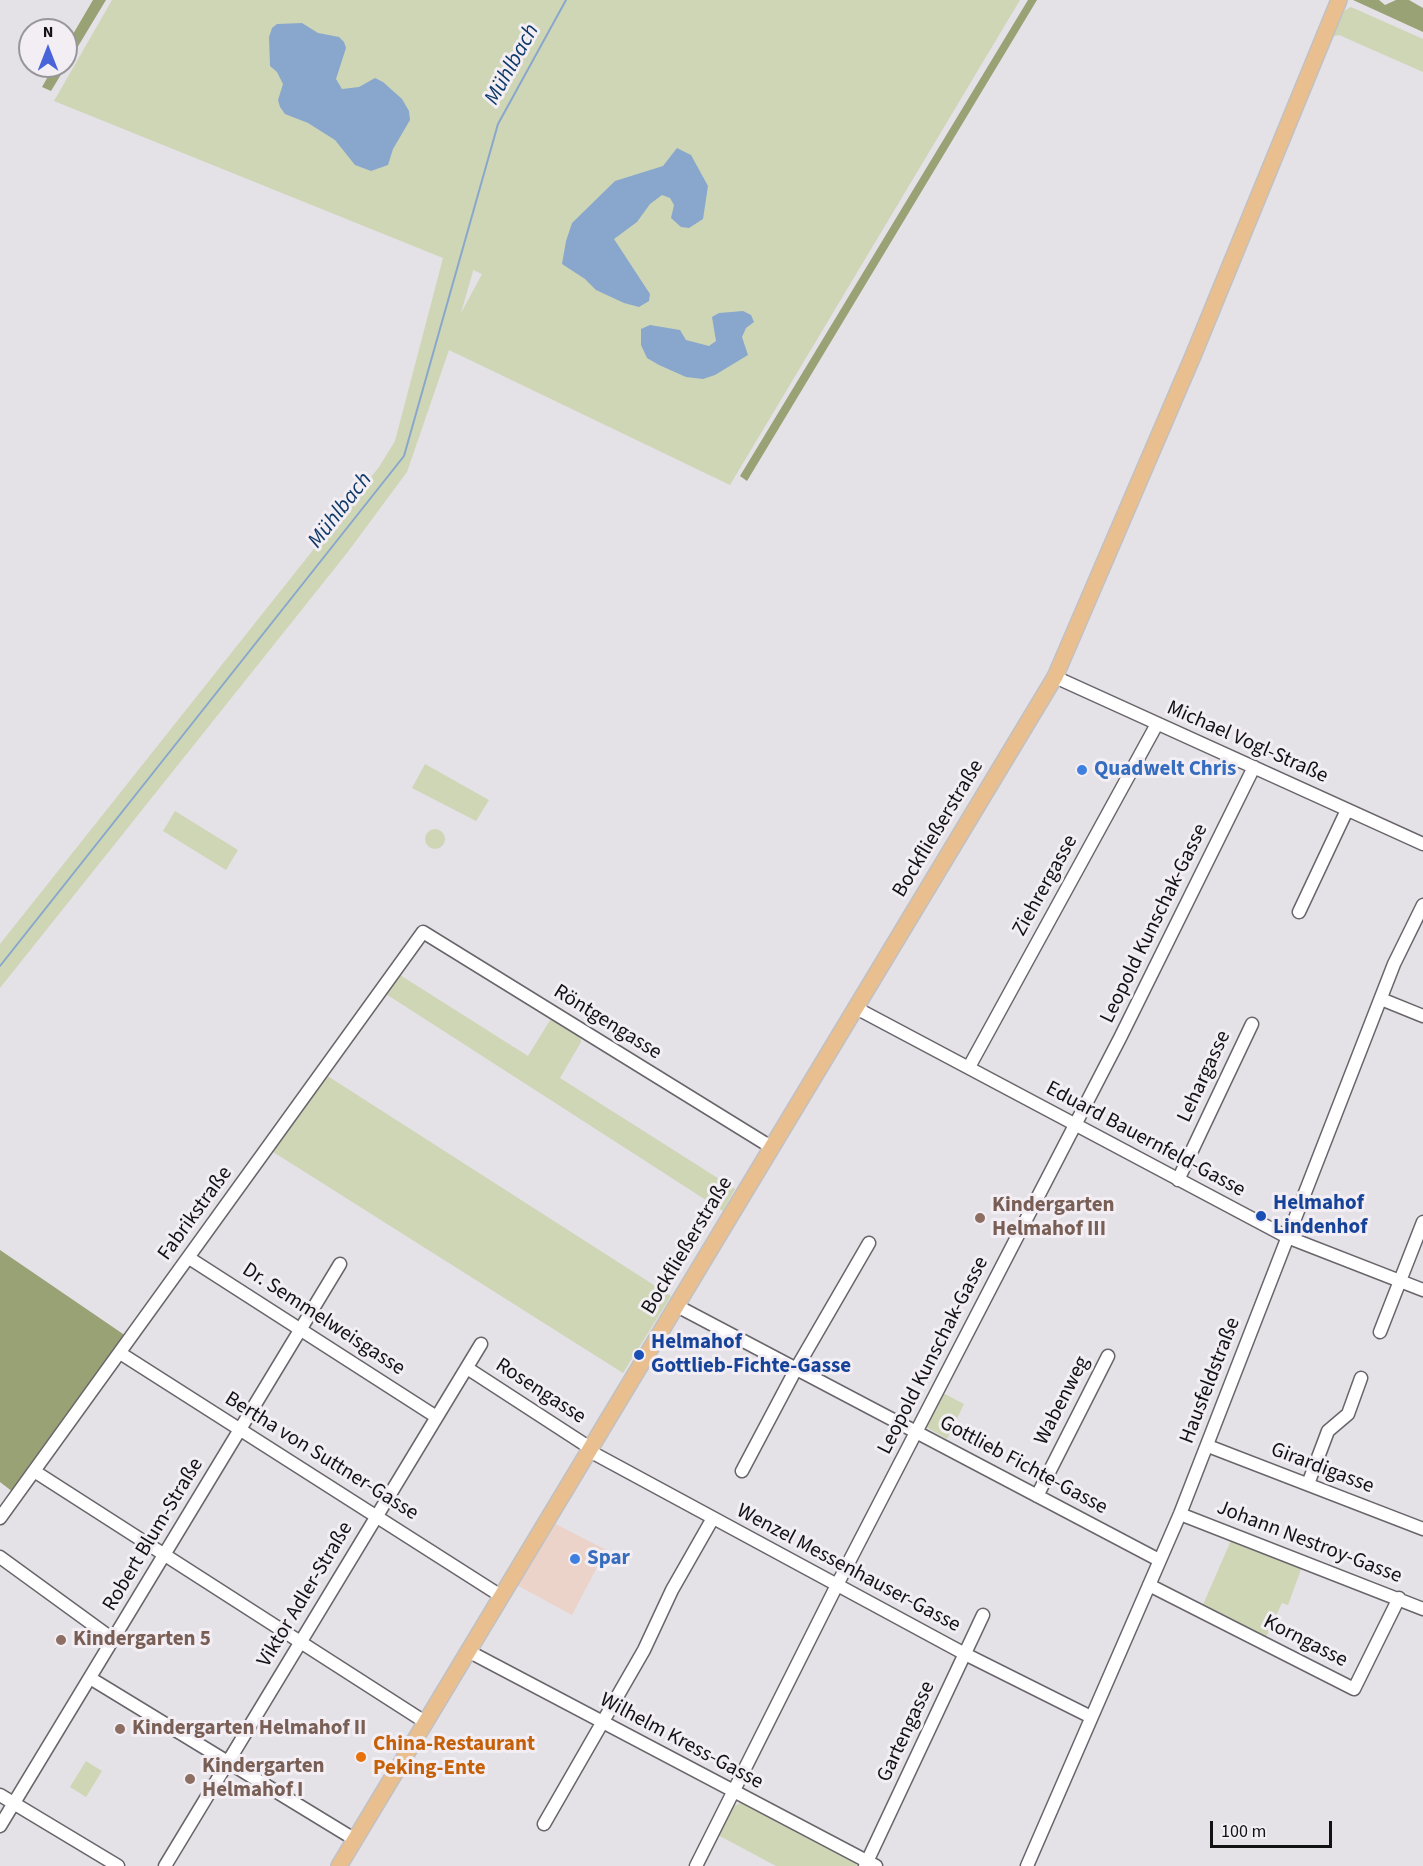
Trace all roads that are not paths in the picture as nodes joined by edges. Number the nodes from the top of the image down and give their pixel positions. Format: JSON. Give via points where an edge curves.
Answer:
{"nodes":[{"id":1,"x":1339,"y":0,"type":"edge"},
{"id":2,"x":1055,"y":677,"type":"junction"},
{"id":3,"x":1157,"y":724,"type":"junction"},
{"id":4,"x":1254,"y":767,"type":"junction"},
{"id":5,"x":1347,"y":810,"type":"junction"},
{"id":6,"x":1423,"y":844,"type":"edge"},
{"id":7,"x":1423,"y":905,"type":"edge"},
{"id":8,"x":1299,"y":912,"type":"dead end"},
{"id":9,"x":423,"y":932,"type":"joint"},
{"id":10,"x":1381,"y":999,"type":"junction"},
{"id":11,"x":856,"y":1008,"type":"junction"},
{"id":12,"x":1423,"y":1016,"type":"edge"},
{"id":13,"x":1252,"y":1024,"type":"dead end"},
{"id":14,"x":969,"y":1067,"type":"junction"},
{"id":15,"x":1075,"y":1125,"type":"junction"},
{"id":16,"x":771,"y":1148,"type":"junction"},
{"id":17,"x":1178,"y":1180,"type":"junction"},
{"id":18,"x":1423,"y":1222,"type":"edge"},
{"id":19,"x":1287,"y":1237,"type":"junction"},
{"id":20,"x":869,"y":1244,"type":"dead end"},
{"id":21,"x":189,"y":1258,"type":"junction"},
{"id":22,"x":340,"y":1264,"type":"dead end"},
{"id":23,"x":1400,"y":1281,"type":"junction"},
{"id":24,"x":1423,"y":1290,"type":"edge"},
{"id":25,"x":677,"y":1306,"type":"junction"},
{"id":26,"x":302,"y":1329,"type":"junction"},
{"id":27,"x":1380,"y":1332,"type":"dead end"},
{"id":28,"x":481,"y":1344,"type":"dead end"},
{"id":29,"x":120,"y":1353,"type":"junction"},
{"id":30,"x":1108,"y":1356,"type":"dead end"},
{"id":31,"x":467,"y":1368,"type":"junction"},
{"id":32,"x":796,"y":1369,"type":"junction"},
{"id":33,"x":1361,"y":1378,"type":"dead end"},
{"id":34,"x":435,"y":1416,"type":"junction"},
{"id":35,"x":241,"y":1429,"type":"junction"},
{"id":36,"x":917,"y":1432,"type":"junction"},
{"id":37,"x":1208,"y":1446,"type":"junction"},
{"id":38,"x":590,"y":1450,"type":"junction"},
{"id":39,"x":34,"y":1471,"type":"junction"},
{"id":40,"x":742,"y":1471,"type":"dead end"},
{"id":41,"x":1308,"y":1484,"type":"junction"},
{"id":42,"x":1037,"y":1496,"type":"junction"},
{"id":43,"x":1180,"y":1514,"type":"junction"},
{"id":44,"x":377,"y":1515,"type":"junction"},
{"id":45,"x":0,"y":1518,"type":"edge"},
{"id":46,"x":713,"y":1518,"type":"junction"},
{"id":47,"x":1423,"y":1529,"type":"edge"},
{"id":48,"x":164,"y":1555,"type":"junction"},
{"id":49,"x":0,"y":1557,"type":"edge"},
{"id":50,"x":1159,"y":1560,"type":"junction"},
{"id":51,"x":838,"y":1584,"type":"junction"},
{"id":52,"x":1149,"y":1585,"type":"junction"},
{"id":53,"x":501,"y":1596,"type":"junction"},
{"id":54,"x":1399,"y":1598,"type":"junction"},
{"id":55,"x":1423,"y":1609,"type":"edge"},
{"id":56,"x":983,"y":1615,"type":"dead end"},
{"id":57,"x":114,"y":1640,"type":"junction"},
{"id":58,"x":301,"y":1641,"type":"junction"},
{"id":59,"x":468,"y":1651,"type":"junction"},
{"id":60,"x":965,"y":1654,"type":"junction"},
{"id":61,"x":90,"y":1678,"type":"junction"},
{"id":62,"x":1091,"y":1717,"type":"junction"},
{"id":63,"x":602,"y":1721,"type":"junction"},
{"id":64,"x":425,"y":1722,"type":"junction"},
{"id":65,"x":228,"y":1762,"type":"junction"},
{"id":66,"x":733,"y":1792,"type":"junction"},
{"id":67,"x":0,"y":1795,"type":"edge"},
{"id":68,"x":13,"y":1804,"type":"junction"},
{"id":69,"x":544,"y":1824,"type":"dead end"},
{"id":70,"x":0,"y":1826,"type":"edge"},
{"id":71,"x":354,"y":1839,"type":"junction"},
{"id":72,"x":870,"y":1865,"type":"edge"},
{"id":73,"x":118,"y":1866,"type":"edge"},
{"id":74,"x":165,"y":1866,"type":"edge"},
{"id":75,"x":339,"y":1866,"type":"edge"},
{"id":76,"x":696,"y":1866,"type":"edge"},
{"id":77,"x":1027,"y":1866,"type":"edge"}],
"edges":[{"from":1,"to":2,"type":"main road","name":"Bockfließerstraße","via":[[1193,356]]},
{"from":2,"to":3,"type":"street","name":"Michael Vogl-Straße"},
{"from":2,"to":11,"type":"main road","name":"Bockfließerstraße"},
{"from":3,"to":4,"type":"street","name":"Michael Vogl-Straße"},
{"from":3,"to":14,"type":"street","name":"Ziehrergasse"},
{"from":4,"to":5,"type":"street","name":"Michael Vogl-Straße"},
{"from":4,"to":15,"type":"street","name":"Leopold Kunschak-Gasse"},
{"from":5,"to":6,"type":"street","name":"Michael Vogl-Straße"},
{"from":5,"to":8,"type":"street"},
{"from":7,"to":10,"type":"street","name":"Hausfeldstraße"},
{"from":9,"to":16,"type":"street","name":"Röntgengasse"},
{"from":9,"to":21,"type":"street","name":"Fabrikstraße"},
{"from":10,"to":12,"type":"street"},
{"from":10,"to":19,"type":"street","name":"Hausfeldstraße"},
{"from":11,"to":14,"type":"street","name":"Eduard Bauernfeld-Gasse"},
{"from":11,"to":16,"type":"main road","name":"Bockfließerstraße"},
{"from":13,"to":17,"type":"street","name":"Lehargasse"},
{"from":14,"to":15,"type":"street","name":"Eduard Bauernfeld-Gasse"},
{"from":15,"to":17,"type":"street","name":"Eduard Bauernfeld-Gasse"},
{"from":15,"to":36,"type":"street","name":"Leopold Kunschak-Gasse"},
{"from":16,"to":25,"type":"main road","name":"Bockfließerstraße"},
{"from":17,"to":19,"type":"street","name":"Eduard Bauernfeld-Gasse"},
{"from":18,"to":23,"type":"street"},
{"from":19,"to":23,"type":"street","name":"Eduard Bauernfeld-Gasse"},
{"from":19,"to":37,"type":"street","name":"Hausfeldstraße"},
{"from":20,"to":32,"type":"street"},
{"from":21,"to":26,"type":"street","name":"Dr. Semmelweisgasse"},
{"from":21,"to":29,"type":"street","name":"Fabrikstraße"},
{"from":22,"to":26,"type":"street","name":"Robert Blum-Straße"},
{"from":23,"to":24,"type":"street","name":"Eduard Bauernfeld-Gasse"},
{"from":23,"to":27,"type":"street"},
{"from":25,"to":32,"type":"street","name":"Gottlieb Fichte-Gasse"},
{"from":25,"to":38,"type":"main road","name":"Bockfließerstraße"},
{"from":26,"to":34,"type":"street","name":"Dr. Semmelweisgasse"},
{"from":26,"to":35,"type":"street","name":"Robert Blum-Straße"},
{"from":28,"to":31,"type":"street","name":"Viktor Adler-Straße"},
{"from":29,"to":35,"type":"street","name":"Bertha von Suttner-Gasse"},
{"from":29,"to":39,"type":"street","name":"Fabrikstraße"},
{"from":30,"to":42,"type":"street","name":"Wabenweg"},
{"from":31,"to":34,"type":"street","name":"Viktor Adler-Straße"},
{"from":31,"to":38,"type":"street","name":"Rosengasse"},
{"from":32,"to":36,"type":"street","name":"Gottlieb Fichte-Gasse"},
{"from":32,"to":40,"type":"street"},
{"from":33,"to":41,"type":"street","via":[[1348,1414],[1328,1431]]},
{"from":34,"to":44,"type":"street","name":"Viktor Adler-Straße"},
{"from":35,"to":44,"type":"street","name":"Bertha von Suttner-Gasse"},
{"from":35,"to":48,"type":"street","name":"Robert Blum-Straße"},
{"from":36,"to":42,"type":"street","name":"Gottlieb Fichte-Gasse"},
{"from":36,"to":51,"type":"street","name":"Leopold Kunschak-Gasse"},
{"from":37,"to":41,"type":"street","name":"Girardigasse"},
{"from":37,"to":43,"type":"street","name":"Hausfeldstraße"},
{"from":38,"to":46,"type":"street","name":"Wenzel Messenhauser-Gasse"},
{"from":38,"to":53,"type":"main road","name":"Bockfließerstraße"},
{"from":39,"to":45,"type":"street","name":"Fabrikstraße"},
{"from":39,"to":48,"type":"street"},
{"from":41,"to":47,"type":"street","name":"Girardigasse"},
{"from":42,"to":50,"type":"street","name":"Gottlieb Fichte-Gasse"},
{"from":43,"to":50,"type":"street","name":"Hausfeldstraße"},
{"from":43,"to":54,"type":"street","name":"Johann Nestroy-Gasse"},
{"from":44,"to":53,"type":"street","name":"Bertha von Suttner-Gasse"},
{"from":44,"to":58,"type":"street","name":"Viktor Adler-Straße"},
{"from":46,"to":51,"type":"street","name":"Wenzel Messenhauser-Gasse"},
{"from":46,"to":63,"type":"street"},
{"from":48,"to":57,"type":"street","name":"Robert Blum-Straße"},
{"from":48,"to":58,"type":"street"},
{"from":49,"to":57,"type":"street"},
{"from":50,"to":52,"type":"street","name":"Hausfeldstraße"},
{"from":51,"to":60,"type":"street","name":"Wenzel Messenhauser-Gasse"},
{"from":51,"to":66,"type":"street","name":"Leopold Kunschak-Gasse"},
{"from":52,"to":54,"type":"street","name":"Korngasse","via":[[1354,1689]]},
{"from":52,"to":62,"type":"street","name":"Hausfeldstraße"},
{"from":53,"to":59,"type":"main road","name":"Bockfließerstraße"},
{"from":54,"to":55,"type":"street","name":"Johann Nestroy-Gasse"},
{"from":56,"to":60,"type":"street","name":"Gartengasse"},
{"from":57,"to":61,"type":"street","name":"Robert Blum-Straße"},
{"from":58,"to":64,"type":"street"},
{"from":58,"to":65,"type":"street","name":"Viktor Adler-Straße"},
{"from":59,"to":63,"type":"street","name":"Wilhelm Kress-Gasse"},
{"from":59,"to":64,"type":"main road","name":"Bockfließerstraße"},
{"from":60,"to":62,"type":"street","name":"Wenzel Messenhauser-Gasse"},
{"from":60,"to":72,"type":"street","name":"Gartengasse"},
{"from":61,"to":65,"type":"street"},
{"from":61,"to":68,"type":"street","name":"Robert Blum-Straße"},
{"from":62,"to":77,"type":"street","name":"Hausfeldstraße"},
{"from":63,"to":66,"type":"street","name":"Wilhelm Kress-Gasse"},
{"from":63,"to":69,"type":"street"},
{"from":64,"to":71,"type":"main road","name":"Bockfließerstraße"},
{"from":65,"to":71,"type":"street"},
{"from":65,"to":74,"type":"street","name":"Viktor Adler-Straße"},
{"from":66,"to":72,"type":"street","name":"Wilhelm Kress-Gasse"},
{"from":66,"to":76,"type":"street","name":"Leopold Kunschak-Gasse"},
{"from":67,"to":68,"type":"street"},
{"from":68,"to":70,"type":"street","name":"Robert Blum-Straße"},
{"from":68,"to":73,"type":"street"},
{"from":71,"to":75,"type":"main road","name":"Bockfließerstraße"}]}
